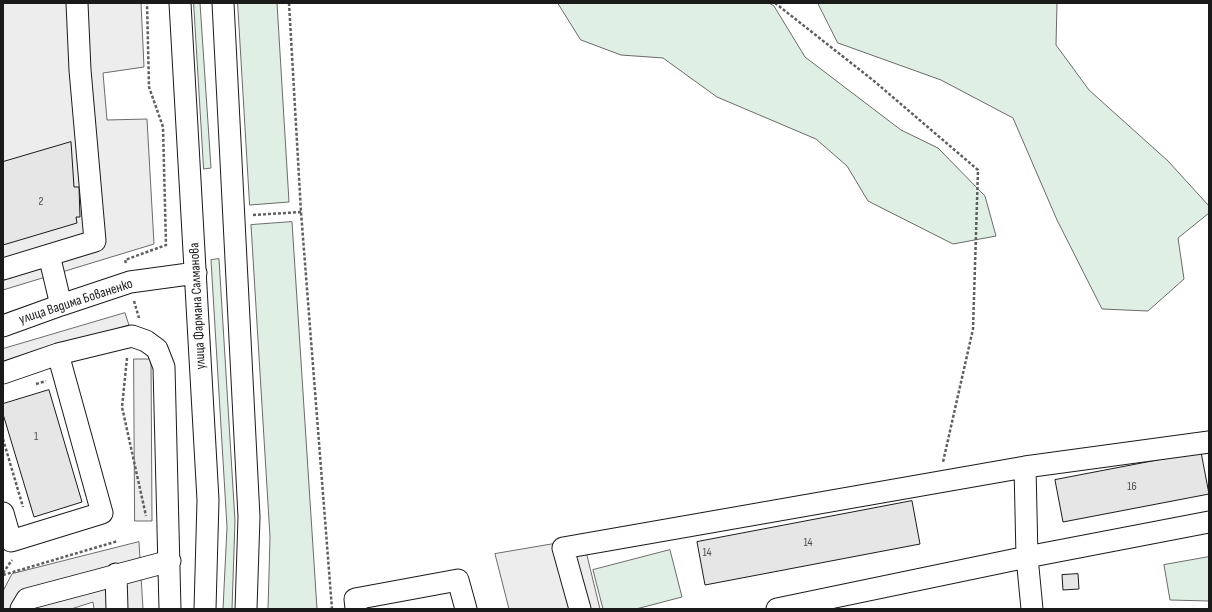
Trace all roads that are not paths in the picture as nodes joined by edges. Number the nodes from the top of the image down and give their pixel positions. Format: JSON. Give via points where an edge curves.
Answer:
{"nodes":[{"id":1,"x":77,"y":3,"type":"edge"},
{"id":2,"x":180,"y":3,"type":"edge"},
{"id":3,"x":223,"y":3,"type":"edge"},
{"id":4,"x":49,"y":256,"type":"junction"},
{"id":5,"x":3,"y":269,"type":"edge"},
{"id":6,"x":196,"y":273,"type":"junction"},
{"id":7,"x":61,"y":304,"type":"junction"},
{"id":8,"x":3,"y":326,"type":"edge"},
{"id":9,"x":58,"y":354,"type":"junction"},
{"id":10,"x":3,"y":372,"type":"edge"},
{"id":11,"x":1209,"y":442,"type":"edge"},
{"id":12,"x":1025,"y":467,"type":"junction"},
{"id":13,"x":3,"y":513,"type":"edge"},
{"id":14,"x":1209,"y":522,"type":"edge"},
{"id":15,"x":1027,"y":557,"type":"junction"},
{"id":16,"x":170,"y":561,"type":"junction"},
{"id":17,"x":116,"y":574,"type":"junction"},
{"id":18,"x":21,"y":609,"type":"edge"},
{"id":19,"x":117,"y":609,"type":"edge"},
{"id":20,"x":170,"y":609,"type":"edge"},
{"id":21,"x":205,"y":609,"type":"edge"},
{"id":22,"x":246,"y":609,"type":"edge"},
{"id":23,"x":356,"y":609,"type":"edge"},
{"id":24,"x":466,"y":609,"type":"edge"},
{"id":25,"x":580,"y":609,"type":"edge"},
{"id":26,"x":777,"y":609,"type":"edge"},
{"id":27,"x":1032,"y":609,"type":"edge"}],
"edges":[{"from":1,"to":4,"type":"street","via":[[80,70],[95,241]]},
{"from":2,"to":6,"type":"street","name":"улица Фармана Салманова"},
{"from":3,"to":22,"type":"street","via":[[249,517]]},
{"from":4,"to":5,"type":"street"},
{"from":4,"to":7,"type":"street"},
{"from":6,"to":7,"type":"street","name":"улица Вадима Бованенко","via":[[130,282]]},
{"from":6,"to":21,"type":"street","name":"улица Фармана Салманова","via":[[208,500]]},
{"from":7,"to":8,"type":"street","name":"улица Вадима Бованенко"},
{"from":9,"to":10,"type":"street"},
{"from":9,"to":13,"type":"street","via":[[102,513],[11,541]]},
{"from":9,"to":16,"type":"street","via":[[132,336],[146,341],[157,349],[164,367]]},
{"from":11,"to":12,"type":"street"},
{"from":12,"to":15,"type":"street"},
{"from":12,"to":25,"type":"street","via":[[563,548]]},
{"from":14,"to":15,"type":"street"},
{"from":15,"to":26,"type":"street"},
{"from":15,"to":27,"type":"street"},
{"from":16,"to":17,"type":"street"},
{"from":16,"to":20,"type":"street"},
{"from":17,"to":18,"type":"street","via":[[27,599]]},
{"from":17,"to":19,"type":"street"},
{"from":23,"to":24,"type":"street","via":[[355,599],[458,580]]}]}
